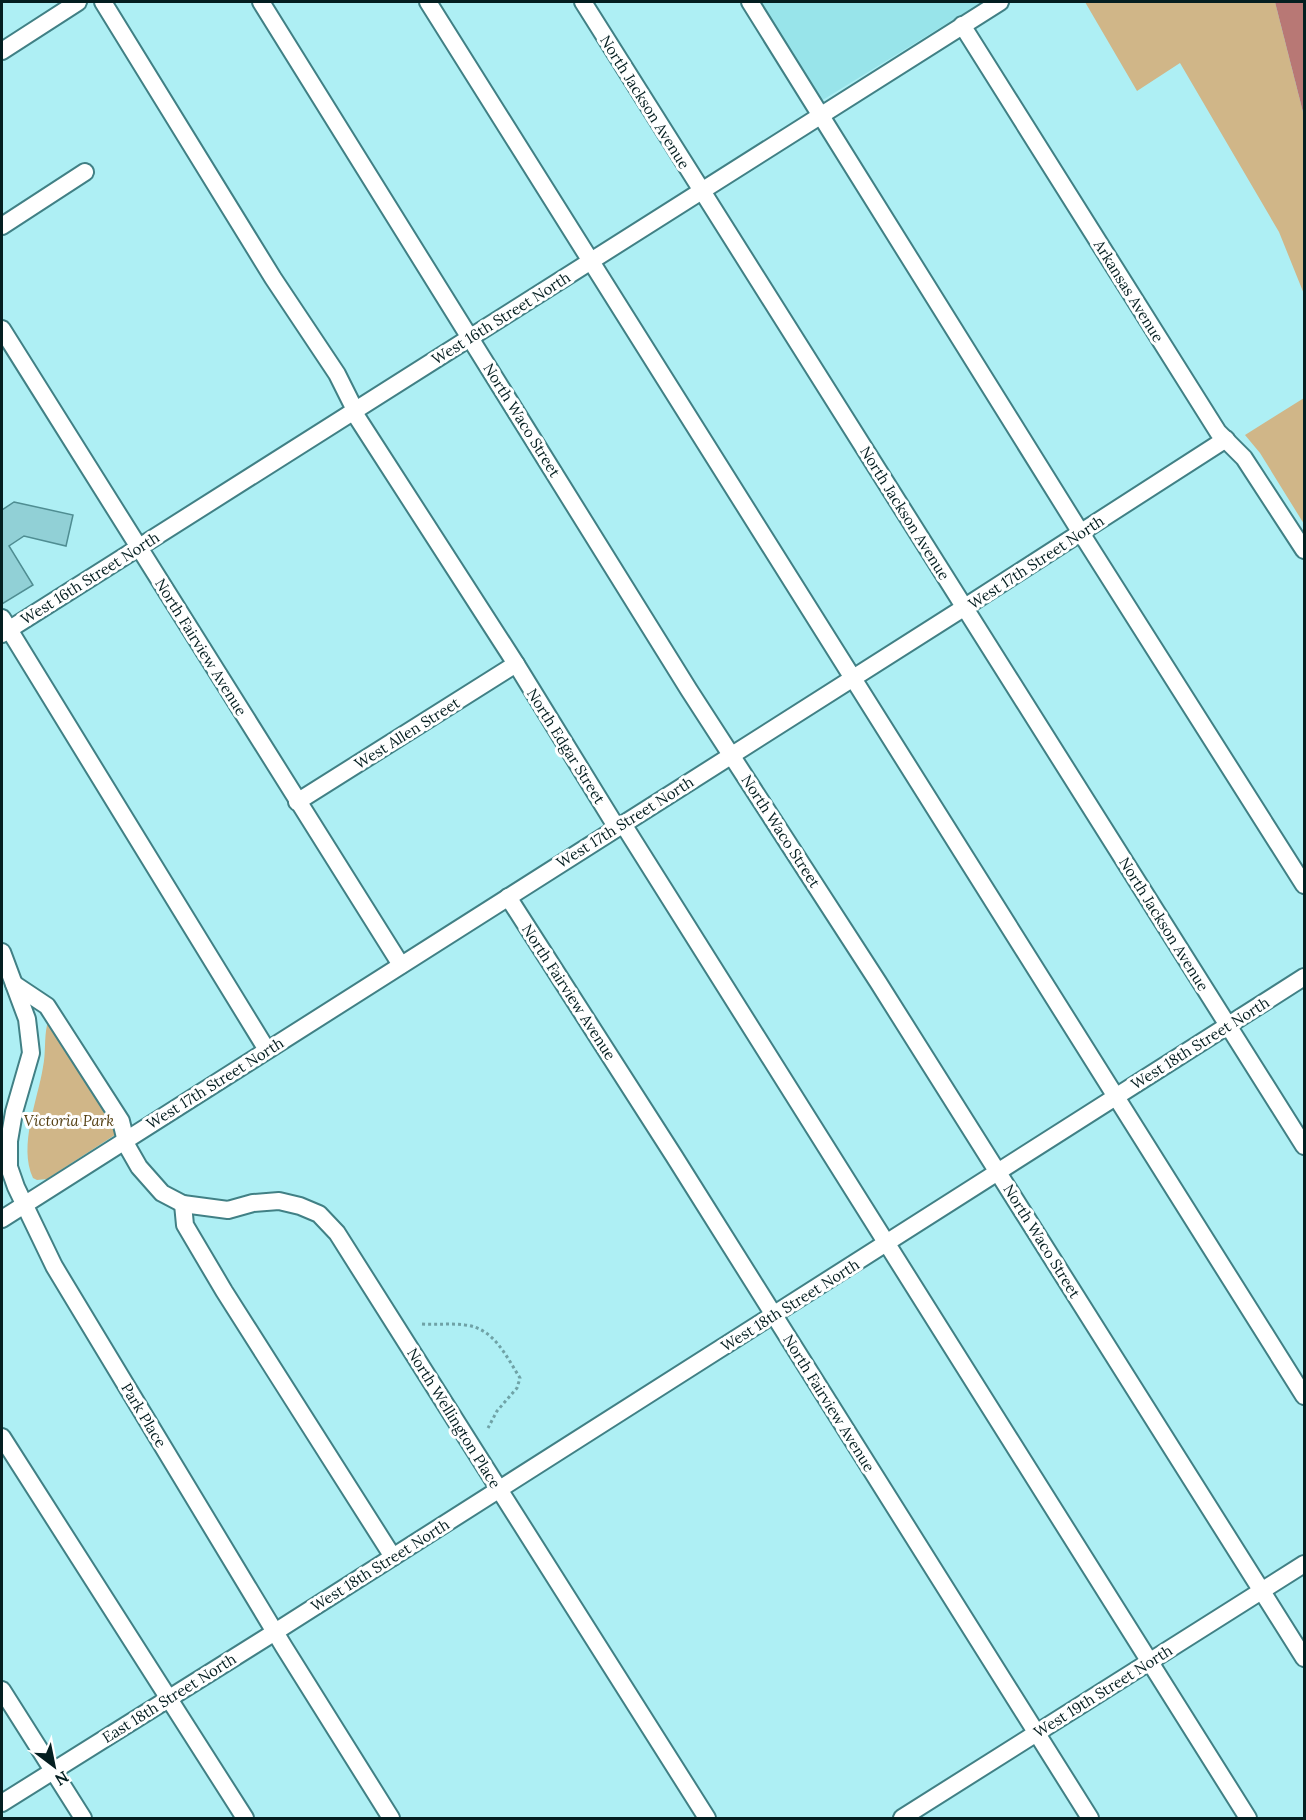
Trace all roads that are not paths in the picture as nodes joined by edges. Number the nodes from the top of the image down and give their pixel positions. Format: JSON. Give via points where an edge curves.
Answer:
{"nodes":[{"id":1,"x":78,"y":2,"type":"edge"},
{"id":2,"x":103,"y":2,"type":"edge"},
{"id":3,"x":261,"y":2,"type":"edge"},
{"id":4,"x":428,"y":2,"type":"edge"},
{"id":5,"x":583,"y":2,"type":"edge"},
{"id":6,"x":750,"y":2,"type":"edge"},
{"id":7,"x":1000,"y":2,"type":"edge"},
{"id":8,"x":962,"y":25,"type":"junction"},
{"id":9,"x":2,"y":51,"type":"edge"},
{"id":10,"x":821,"y":115,"type":"junction"},
{"id":11,"x":85,"y":172,"type":"dead end"},
{"id":12,"x":701,"y":191,"type":"junction"},
{"id":13,"x":2,"y":226,"type":"edge"},
{"id":14,"x":591,"y":261,"type":"junction"},
{"id":15,"x":2,"y":329,"type":"edge"},
{"id":16,"x":470,"y":337,"type":"junction"},
{"id":17,"x":354,"y":411,"type":"junction"},
{"id":18,"x":1226,"y":440,"type":"junction"},
{"id":19,"x":1081,"y":533,"type":"junction"},
{"id":20,"x":138,"y":547,"type":"junction"},
{"id":21,"x":1305,"y":550,"type":"edge"},
{"id":22,"x":965,"y":608,"type":"junction"},
{"id":23,"x":4,"y":627,"type":"edge"},
{"id":24,"x":516,"y":664,"type":"junction"},
{"id":25,"x":853,"y":678,"type":"junction"},
{"id":26,"x":731,"y":755,"type":"junction"},
{"id":27,"x":297,"y":802,"type":"junction"},
{"id":28,"x":620,"y":826,"type":"junction"},
{"id":29,"x":1305,"y":885,"type":"edge"},
{"id":30,"x":508,"y":897,"type":"junction"},
{"id":31,"x":2,"y":952,"type":"edge"},
{"id":32,"x":401,"y":965,"type":"junction"},
{"id":33,"x":1305,"y":977,"type":"edge"},
{"id":34,"x":14,"y":984,"type":"junction"},
{"id":35,"x":1228,"y":1025,"type":"junction"},
{"id":36,"x":267,"y":1050,"type":"junction"},
{"id":37,"x":1116,"y":1096,"type":"junction"},
{"id":38,"x":126,"y":1140,"type":"junction"},
{"id":39,"x":1305,"y":1146,"type":"edge"},
{"id":40,"x":998,"y":1172,"type":"junction"},
{"id":41,"x":24,"y":1204,"type":"junction"},
{"id":42,"x":183,"y":1204,"type":"junction"},
{"id":43,"x":2,"y":1219,"type":"edge"},
{"id":44,"x":886,"y":1243,"type":"junction"},
{"id":45,"x":774,"y":1315,"type":"junction"},
{"id":46,"x":1305,"y":1396,"type":"edge"},
{"id":47,"x":2,"y":1437,"type":"edge"},
{"id":48,"x":499,"y":1489,"type":"junction"},
{"id":49,"x":393,"y":1557,"type":"junction"},
{"id":50,"x":1305,"y":1564,"type":"edge"},
{"id":51,"x":1263,"y":1591,"type":"junction"},
{"id":52,"x":275,"y":1632,"type":"junction"},
{"id":53,"x":1305,"y":1658,"type":"edge"},
{"id":54,"x":1149,"y":1662,"type":"junction"},
{"id":55,"x":2,"y":1690,"type":"edge"},
{"id":56,"x":168,"y":1698,"type":"junction"},
{"id":57,"x":1036,"y":1733,"type":"junction"},
{"id":58,"x":53,"y":1770,"type":"junction"},
{"id":59,"x":2,"y":1803,"type":"edge"},
{"id":60,"x":84,"y":1818,"type":"edge"},
{"id":61,"x":245,"y":1818,"type":"edge"},
{"id":62,"x":391,"y":1818,"type":"edge"},
{"id":63,"x":707,"y":1818,"type":"edge"},
{"id":64,"x":902,"y":1818,"type":"edge"},
{"id":65,"x":1090,"y":1818,"type":"edge"},
{"id":66,"x":1248,"y":1818,"type":"edge"}],
"edges":[{"from":1,"to":9,"type":"street"},
{"from":2,"to":17,"type":"street","name":"North Edgar Street","via":[[273,278],[337,374]]},
{"from":3,"to":16,"type":"street","name":"North Waco Street"},
{"from":4,"to":14,"type":"street"},
{"from":5,"to":12,"type":"street","name":"North Jackson Avenue"},
{"from":6,"to":10,"type":"street"},
{"from":7,"to":8,"type":"street","name":"West 16th Street North"},
{"from":8,"to":10,"type":"street","name":"West 16th Street North"},
{"from":8,"to":18,"type":"street","name":"Arkansas Avenue"},
{"from":10,"to":12,"type":"street","name":"West 16th Street North"},
{"from":10,"to":19,"type":"street"},
{"from":11,"to":13,"type":"street"},
{"from":12,"to":14,"type":"street","name":"West 16th Street North"},
{"from":12,"to":22,"type":"street","name":"North Jackson Avenue"},
{"from":14,"to":16,"type":"street","name":"West 16th Street North"},
{"from":14,"to":25,"type":"street"},
{"from":15,"to":20,"type":"street","name":"North Fairview Avenue"},
{"from":16,"to":17,"type":"street","name":"West 16th Street North"},
{"from":16,"to":26,"type":"street","name":"North Waco Street"},
{"from":17,"to":20,"type":"street","name":"West 16th Street North"},
{"from":17,"to":24,"type":"street","name":"North Edgar Street"},
{"from":18,"to":19,"type":"street","name":"West 17th Street North"},
{"from":18,"to":21,"type":"street","name":"Arkansas Avenue","via":[[1244,458]]},
{"from":19,"to":22,"type":"street","name":"West 17th Street North"},
{"from":19,"to":29,"type":"street"},
{"from":20,"to":23,"type":"street","name":"West 16th Street North"},
{"from":20,"to":27,"type":"street","name":"North Fairview Avenue"},
{"from":22,"to":25,"type":"street","name":"West 17th Street North"},
{"from":22,"to":35,"type":"street","name":"North Jackson Avenue"},
{"from":23,"to":36,"type":"street"},
{"from":24,"to":27,"type":"street","name":"West Allen Street"},
{"from":24,"to":28,"type":"street","name":"North Edgar Street"},
{"from":25,"to":26,"type":"street","name":"West 17th Street North"},
{"from":25,"to":37,"type":"street"},
{"from":26,"to":28,"type":"street","name":"West 17th Street North"},
{"from":26,"to":40,"type":"street","name":"North Waco Street"},
{"from":27,"to":32,"type":"street","name":"North Fairview Avenue"},
{"from":28,"to":30,"type":"street","name":"West 17th Street North"},
{"from":28,"to":44,"type":"street","name":"North Edgar Street"},
{"from":30,"to":32,"type":"street","name":"West 17th Street North"},
{"from":30,"to":45,"type":"street","name":"North Fairview Avenue"},
{"from":31,"to":34,"type":"street","name":"Park Place"},
{"from":32,"to":36,"type":"street","name":"West 17th Street North"},
{"from":33,"to":35,"type":"street","name":"West 18th Street North"},
{"from":34,"to":38,"type":"street","via":[[47,1006],[121,1120]]},
{"from":34,"to":41,"type":"street","name":"Park Place","via":[[27,1019],[32,1053],[9,1141],[9,1167]]},
{"from":35,"to":37,"type":"street","name":"West 18th Street North"},
{"from":35,"to":39,"type":"street","name":"North Jackson Avenue"},
{"from":36,"to":38,"type":"street","name":"West 17th Street North"},
{"from":37,"to":40,"type":"street","name":"West 18th Street North"},
{"from":37,"to":46,"type":"street"},
{"from":38,"to":41,"type":"street","name":"West 17th Street North"},
{"from":38,"to":42,"type":"street","name":"North Wellington Place","via":[[139,1167],[162,1193]]},
{"from":40,"to":44,"type":"street","name":"West 18th Street North"},
{"from":40,"to":51,"type":"street","name":"North Waco Street"},
{"from":41,"to":43,"type":"street","name":"West 17th Street North"},
{"from":41,"to":52,"type":"street","name":"Park Place","via":[[54,1266]]},
{"from":42,"to":48,"type":"street","name":"North Wellington Place","via":[[228,1210],[279,1201],[319,1215],[337,1233]]},
{"from":42,"to":49,"type":"street","via":[[185,1225],[224,1291]]},
{"from":44,"to":45,"type":"street","name":"West 18th Street North"},
{"from":44,"to":54,"type":"street","name":"North Edgar Street"},
{"from":45,"to":48,"type":"street","name":"West 18th Street North"},
{"from":45,"to":57,"type":"street","name":"North Fairview Avenue"},
{"from":47,"to":56,"type":"street"},
{"from":48,"to":49,"type":"street","name":"West 18th Street North"},
{"from":48,"to":63,"type":"street","name":"North Wellington Place"},
{"from":49,"to":52,"type":"street","name":"West 18th Street North"},
{"from":50,"to":51,"type":"street","name":"West 19th Street North"},
{"from":51,"to":53,"type":"street","name":"North Waco Street"},
{"from":51,"to":54,"type":"street","name":"West 19th Street North"},
{"from":52,"to":56,"type":"street","name":"East 18th Street North"},
{"from":52,"to":62,"type":"street","name":"Park Place"},
{"from":54,"to":57,"type":"street","name":"West 19th Street North"},
{"from":54,"to":66,"type":"street","name":"North Edgar Street"},
{"from":55,"to":58,"type":"street"},
{"from":56,"to":58,"type":"street","name":"East 18th Street North"},
{"from":56,"to":61,"type":"street"},
{"from":57,"to":64,"type":"street","name":"West 19th Street North"},
{"from":57,"to":65,"type":"street","name":"North Fairview Avenue"},
{"from":58,"to":59,"type":"street","name":"East 18th Street North"},
{"from":58,"to":60,"type":"street"}]}
